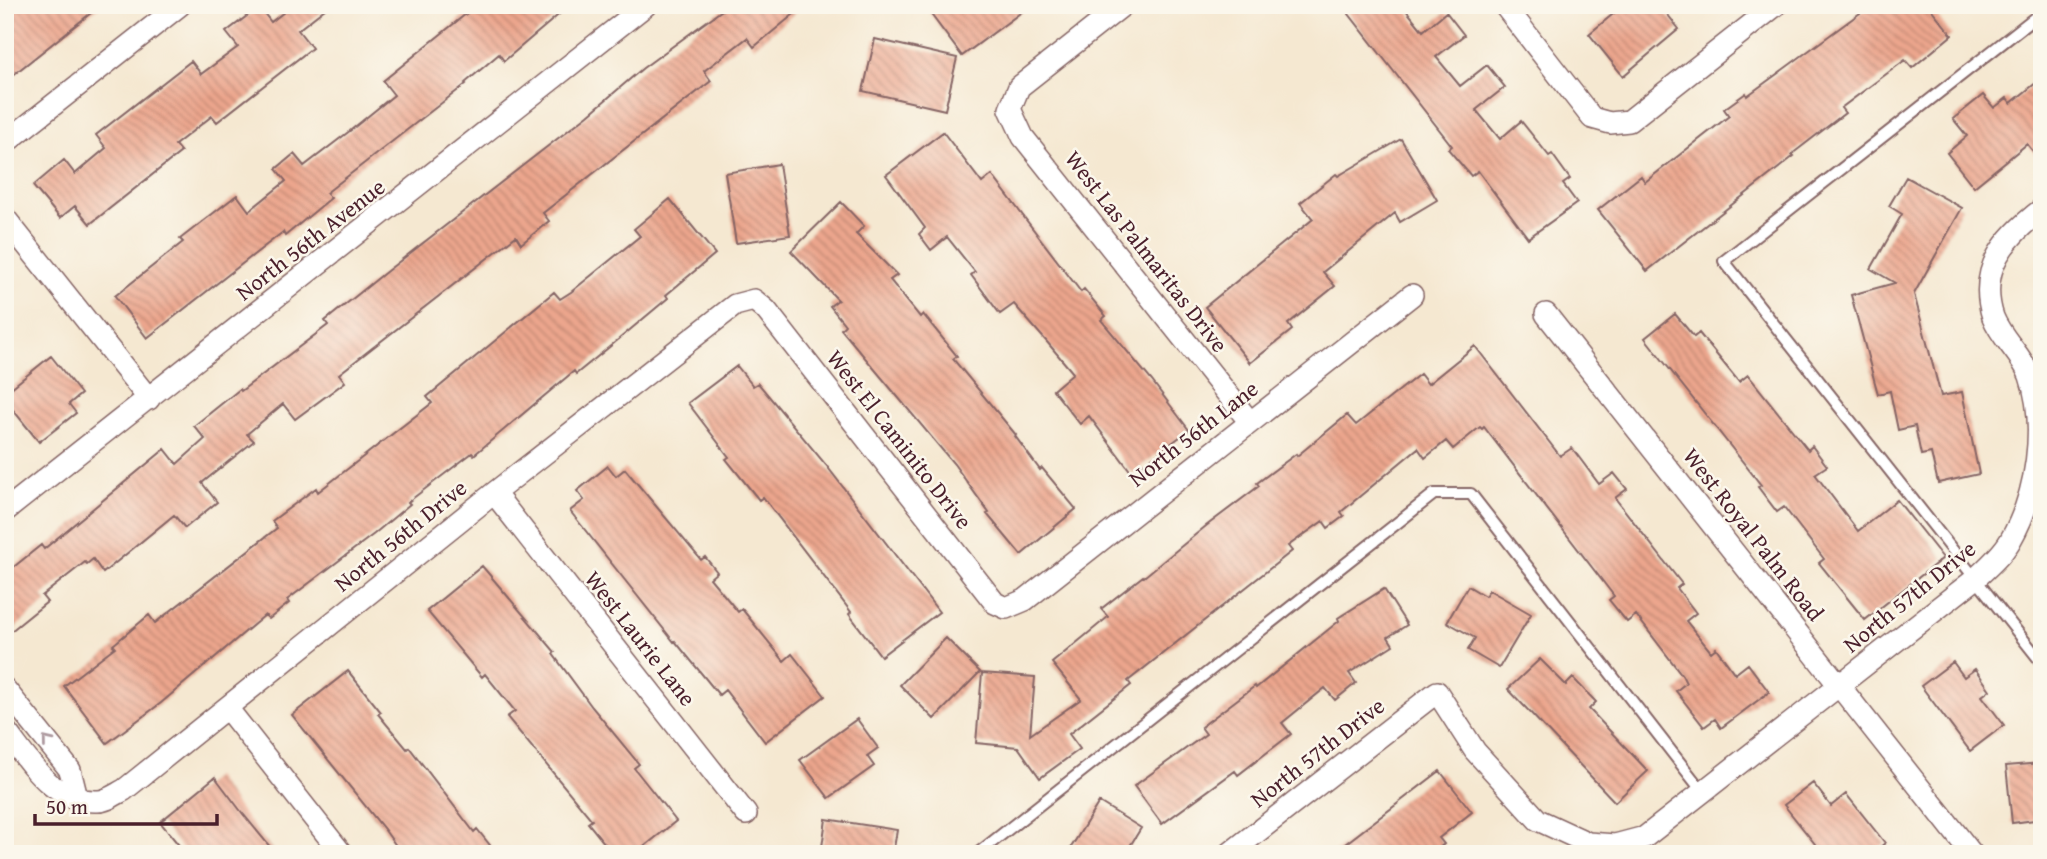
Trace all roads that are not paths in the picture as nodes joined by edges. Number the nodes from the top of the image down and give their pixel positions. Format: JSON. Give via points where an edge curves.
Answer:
{"nodes":[{"id":1,"x":180,"y":5,"type":"edge"},
{"id":2,"x":646,"y":5,"type":"edge"},
{"id":3,"x":1123,"y":5,"type":"edge"},
{"id":4,"x":1504,"y":5,"type":"edge"},
{"id":5,"x":1776,"y":5,"type":"edge"},
{"id":6,"x":2042,"y":12,"type":"edge"},
{"id":7,"x":5,"y":143,"type":"edge"},
{"id":8,"x":2042,"y":209,"type":"edge"},
{"id":9,"x":5,"y":218,"type":"edge"},
{"id":10,"x":1412,"y":295,"type":"dead end"},
{"id":11,"x":754,"y":300,"type":"joint"},
{"id":12,"x":1546,"y":314,"type":"dead end"},
{"id":13,"x":149,"y":399,"type":"junction"},
{"id":14,"x":1249,"y":421,"type":"junction"},
{"id":15,"x":494,"y":493,"type":"junction"},
{"id":16,"x":5,"y":511,"type":"edge"},
{"id":17,"x":1974,"y":580,"type":"junction"},
{"id":18,"x":1006,"y":608,"type":"joint"},
{"id":19,"x":2042,"y":663,"type":"edge"},
{"id":20,"x":1840,"y":684,"type":"junction"},
{"id":21,"x":5,"y":689,"type":"edge"},
{"id":22,"x":227,"y":708,"type":"junction"},
{"id":23,"x":5,"y":730,"type":"edge"},
{"id":24,"x":1702,"y":791,"type":"junction"},
{"id":25,"x":77,"y":798,"type":"junction"},
{"id":26,"x":746,"y":814,"type":"dead end"},
{"id":27,"x":342,"y":854,"type":"edge"},
{"id":28,"x":977,"y":854,"type":"edge"},
{"id":29,"x":1229,"y":854,"type":"edge"},
{"id":30,"x":1972,"y":854,"type":"edge"}],
"edges":[{"from":1,"to":7,"type":"street"},
{"from":2,"to":13,"type":"street","name":"North 56th Avenue"},
{"from":3,"to":14,"type":"street","name":"West Las Palmaritas Drive","via":[[1019,87],[1010,109],[1023,137]]},
{"from":4,"to":5,"type":"street","via":[[1592,118],[1610,123],[1629,121]]},
{"from":6,"to":17,"type":"lane","via":[[1724,261]]},
{"from":8,"to":17,"type":"street","name":"North 57th Drive","via":[[2017,228],[2000,250],[1987,283],[1994,317],[2030,376],[2039,419],[2038,464],[2010,542]]},
{"from":9,"to":13,"type":"street"},
{"from":10,"to":14,"type":"street","name":"North 56th Lane"},
{"from":11,"to":15,"type":"street","name":"North 56th Drive","via":[[735,305]]},
{"from":11,"to":18,"type":"street","name":"West El Caminito Drive","via":[[995,603]]},
{"from":12,"to":20,"type":"street","name":"West Royal Palm Road"},
{"from":13,"to":16,"type":"street","name":"North 56th Avenue"},
{"from":14,"to":18,"type":"street","name":"North 56th Lane","via":[[1025,600]]},
{"from":15,"to":22,"type":"street","name":"North 56th Drive"},
{"from":15,"to":26,"type":"street","name":"West Laurie Lane"},
{"from":17,"to":19,"type":"lane"},
{"from":17,"to":20,"type":"street","name":"North 57th Drive"},
{"from":20,"to":24,"type":"street","name":"North 57th Drive"},
{"from":20,"to":30,"type":"street","name":"West Royal Palm Road"},
{"from":25,"to":21,"type":"street","one_way":true,"via":[[70,769]]},
{"from":22,"to":25,"type":"street","name":"North 56th Drive","via":[[124,790],[101,802]]},
{"from":22,"to":27,"type":"street"},
{"from":23,"to":25,"type":"street","via":[[48,786]]},
{"from":24,"to":28,"type":"lane","via":[[1471,494],[1434,494]]},
{"from":24,"to":29,"type":"street","name":"North 57th Drive","via":[[1645,837],[1615,845],[1588,843],[1538,820],[1475,751],[1437,692]]}]}
